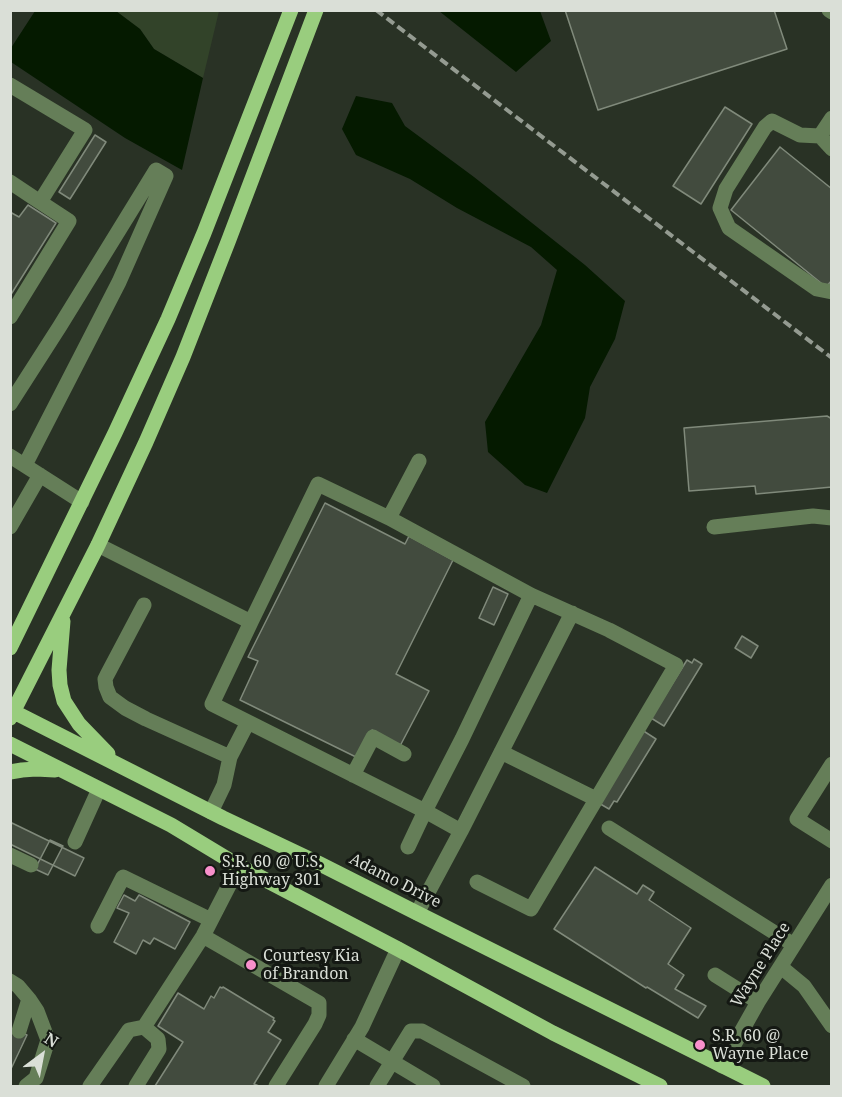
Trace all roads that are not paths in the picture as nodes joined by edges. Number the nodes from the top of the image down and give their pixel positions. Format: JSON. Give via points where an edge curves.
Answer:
{"nodes":[{"id":1,"x":291,"y":10,"type":"edge"},
{"id":2,"x":316,"y":10,"type":"edge"},
{"id":3,"x":10,"y":84,"type":"edge"},
{"id":4,"x":831,"y":118,"type":"edge"},
{"id":5,"x":820,"y":136,"type":"junction"},
{"id":6,"x":831,"y":149,"type":"edge"},
{"id":7,"x":10,"y":182,"type":"edge"},
{"id":8,"x":40,"y":202,"type":"junction"},
{"id":9,"x":831,"y":292,"type":"edge"},
{"id":10,"x":10,"y":317,"type":"edge"},
{"id":11,"x":10,"y":404,"type":"edge"},
{"id":12,"x":10,"y":456,"type":"edge"},
{"id":13,"x":419,"y":460,"type":"dead end"},
{"id":14,"x":25,"y":465,"type":"junction"},
{"id":15,"x":40,"y":475,"type":"junction"},
{"id":16,"x":82,"y":502,"type":"junction"},
{"id":17,"x":389,"y":518,"type":"junction"},
{"id":18,"x":831,"y":518,"type":"edge"},
{"id":19,"x":10,"y":527,"type":"edge"},
{"id":20,"x":714,"y":527,"type":"dead end"},
{"id":21,"x":98,"y":545,"type":"junction"},
{"id":22,"x":531,"y":595,"type":"junction"},
{"id":23,"x":35,"y":599,"type":"junction"},
{"id":24,"x":144,"y":605,"type":"dead end"},
{"id":25,"x":64,"y":611,"type":"junction"},
{"id":26,"x":572,"y":613,"type":"junction"},
{"id":27,"x":251,"y":622,"type":"junction"},
{"id":28,"x":10,"y":625,"type":"edge"},
{"id":29,"x":10,"y":648,"type":"edge"},
{"id":30,"x":11,"y":713,"type":"edge"},
{"id":31,"x":248,"y":722,"type":"junction"},
{"id":32,"x":10,"y":744,"type":"edge"},
{"id":33,"x":501,"y":752,"type":"junction"},
{"id":34,"x":404,"y":754,"type":"dead end"},
{"id":35,"x":231,"y":757,"type":"junction"},
{"id":36,"x":831,"y":764,"type":"edge"},
{"id":37,"x":118,"y":765,"type":"junction"},
{"id":38,"x":61,"y":770,"type":"junction"},
{"id":39,"x":10,"y":772,"type":"edge"},
{"id":40,"x":353,"y":775,"type":"junction"},
{"id":41,"x":99,"y":789,"type":"junction"},
{"id":42,"x":596,"y":800,"type":"junction"},
{"id":43,"x":425,"y":811,"type":"junction"},
{"id":44,"x":211,"y":812,"type":"junction"},
{"id":45,"x":609,"y":828,"type":"dead end"},
{"id":46,"x":461,"y":831,"type":"junction"},
{"id":47,"x":831,"y":840,"type":"edge"},
{"id":48,"x":75,"y":842,"type":"dead end"},
{"id":49,"x":408,"y":847,"type":"dead end"},
{"id":50,"x":10,"y":855,"type":"edge"},
{"id":51,"x":31,"y":865,"type":"dead end"},
{"id":52,"x":239,"y":866,"type":"junction"},
{"id":53,"x":477,"y":882,"type":"dead end"},
{"id":54,"x":831,"y":885,"type":"edge"},
{"id":55,"x":417,"y":912,"type":"junction"},
{"id":56,"x":211,"y":920,"type":"junction"},
{"id":57,"x":98,"y":926,"type":"dead end"},
{"id":58,"x":203,"y":936,"type":"junction"},
{"id":59,"x":794,"y":945,"type":"junction"},
{"id":60,"x":398,"y":949,"type":"junction"},
{"id":61,"x":780,"y":968,"type":"junction"},
{"id":62,"x":715,"y":975,"type":"dead end"},
{"id":63,"x":10,"y":981,"type":"edge"},
{"id":64,"x":29,"y":999,"type":"junction"},
{"id":65,"x":758,"y":1002,"type":"junction"},
{"id":66,"x":17,"y":1021,"type":"tunnel mouth"},
{"id":67,"x":831,"y":1026,"type":"edge"},
{"id":68,"x":144,"y":1027,"type":"junction"},
{"id":69,"x":354,"y":1039,"type":"junction"},
{"id":70,"x":392,"y":1061,"type":"junction"},
{"id":71,"x":723,"y":1066,"type":"junction"},
{"id":72,"x":26,"y":1086,"type":"edge"},
{"id":73,"x":90,"y":1086,"type":"edge"},
{"id":74,"x":136,"y":1086,"type":"edge"},
{"id":75,"x":277,"y":1086,"type":"edge"},
{"id":76,"x":326,"y":1086,"type":"edge"},
{"id":77,"x":377,"y":1086,"type":"edge"},
{"id":78,"x":433,"y":1086,"type":"edge"},
{"id":79,"x":523,"y":1086,"type":"edge"},
{"id":80,"x":660,"y":1086,"type":"edge"},
{"id":81,"x":763,"y":1086,"type":"edge"}],
"edges":[{"from":1,"to":16,"type":"main road","via":[[168,319]]},
{"from":2,"to":21,"type":"main road","via":[[183,357]]},
{"from":3,"to":8,"type":"street","via":[[85,130]]},
{"from":4,"to":5,"type":"street"},
{"from":5,"to":6,"type":"street"},
{"from":5,"to":9,"type":"street","via":[[800,135],[772,120],[726,189],[720,208],[729,228],[816,290]]},
{"from":7,"to":8,"type":"street"},
{"from":8,"to":10,"type":"street","via":[[69,221]]},
{"from":11,"to":14,"type":"street","via":[[156,170],[166,176],[119,282]]},
{"from":12,"to":14,"type":"street"},
{"from":13,"to":17,"type":"street"},
{"from":14,"to":15,"type":"street"},
{"from":15,"to":16,"type":"street"},
{"from":15,"to":19,"type":"street"},
{"from":16,"to":23,"type":"main road"},
{"from":17,"to":22,"type":"street"},
{"from":17,"to":27,"type":"street","via":[[318,484]]},
{"from":18,"to":20,"type":"street","via":[[813,516]]},
{"from":21,"to":25,"type":"main road"},
{"from":21,"to":27,"type":"street"},
{"from":22,"to":26,"type":"street"},
{"from":22,"to":43,"type":"street"},
{"from":23,"to":28,"type":"main road"},
{"from":23,"to":29,"type":"main road"},
{"from":24,"to":35,"type":"street","via":[[105,679],[110,697],[146,719]]},
{"from":25,"to":30,"type":"main road"},
{"from":25,"to":37,"type":"main road","via":[[59,670],[64,701],[79,724]]},
{"from":26,"to":33,"type":"street"},
{"from":26,"to":42,"type":"street","via":[[676,665]]},
{"from":27,"to":31,"type":"street","via":[[212,704]]},
{"from":30,"to":37,"type":"main road","name":"Adamo Drive"},
{"from":31,"to":35,"type":"street"},
{"from":31,"to":40,"type":"street"},
{"from":32,"to":38,"type":"main road"},
{"from":33,"to":42,"type":"street"},
{"from":33,"to":46,"type":"street"},
{"from":34,"to":40,"type":"street","via":[[373,737]]},
{"from":35,"to":44,"type":"street"},
{"from":36,"to":47,"type":"street","via":[[797,819]]},
{"from":37,"to":44,"type":"main road","name":"Adamo Drive"},
{"from":38,"to":39,"type":"main road"},
{"from":38,"to":41,"type":"main road"},
{"from":40,"to":43,"type":"street"},
{"from":41,"to":48,"type":"street"},
{"from":41,"to":52,"type":"main road","via":[[171,825]]},
{"from":42,"to":53,"type":"street","via":[[531,909]]},
{"from":43,"to":46,"type":"street"},
{"from":43,"to":49,"type":"street"},
{"from":44,"to":55,"type":"main road","name":"Adamo Drive"},
{"from":45,"to":59,"type":"street"},
{"from":46,"to":55,"type":"street"},
{"from":50,"to":51,"type":"street"},
{"from":52,"to":56,"type":"street"},
{"from":52,"to":60,"type":"main road"},
{"from":54,"to":59,"type":"street","name":"Wayne Place"},
{"from":55,"to":71,"type":"main road","name":"Adamo Drive"},
{"from":56,"to":57,"type":"street","via":[[123,877]]},
{"from":56,"to":58,"type":"street"},
{"from":58,"to":68,"type":"street"},
{"from":58,"to":75,"type":"street","via":[[319,1003],[315,1024]]},
{"from":59,"to":61,"type":"street","name":"Wayne Place"},
{"from":60,"to":69,"type":"street"},
{"from":60,"to":80,"type":"main road"},
{"from":61,"to":65,"type":"street","name":"Wayne Place"},
{"from":61,"to":67,"type":"street","via":[[804,986]]},
{"from":62,"to":65,"type":"street"},
{"from":63,"to":64,"type":"street"},
{"from":64,"to":66,"type":"street"},
{"from":64,"to":72,"type":"street","via":[[48,1040],[36,1078]]},
{"from":65,"to":71,"type":"street","name":"Wayne Place"},
{"from":68,"to":73,"type":"street","via":[[129,1030]]},
{"from":68,"to":74,"type":"street","via":[[158,1039],[159,1049]]},
{"from":69,"to":70,"type":"street"},
{"from":69,"to":76,"type":"street"},
{"from":70,"to":77,"type":"street"},
{"from":70,"to":78,"type":"street"},
{"from":70,"to":79,"type":"street","via":[[411,1031],[422,1031]]},
{"from":71,"to":81,"type":"main road","name":"Adamo Drive"}]}
